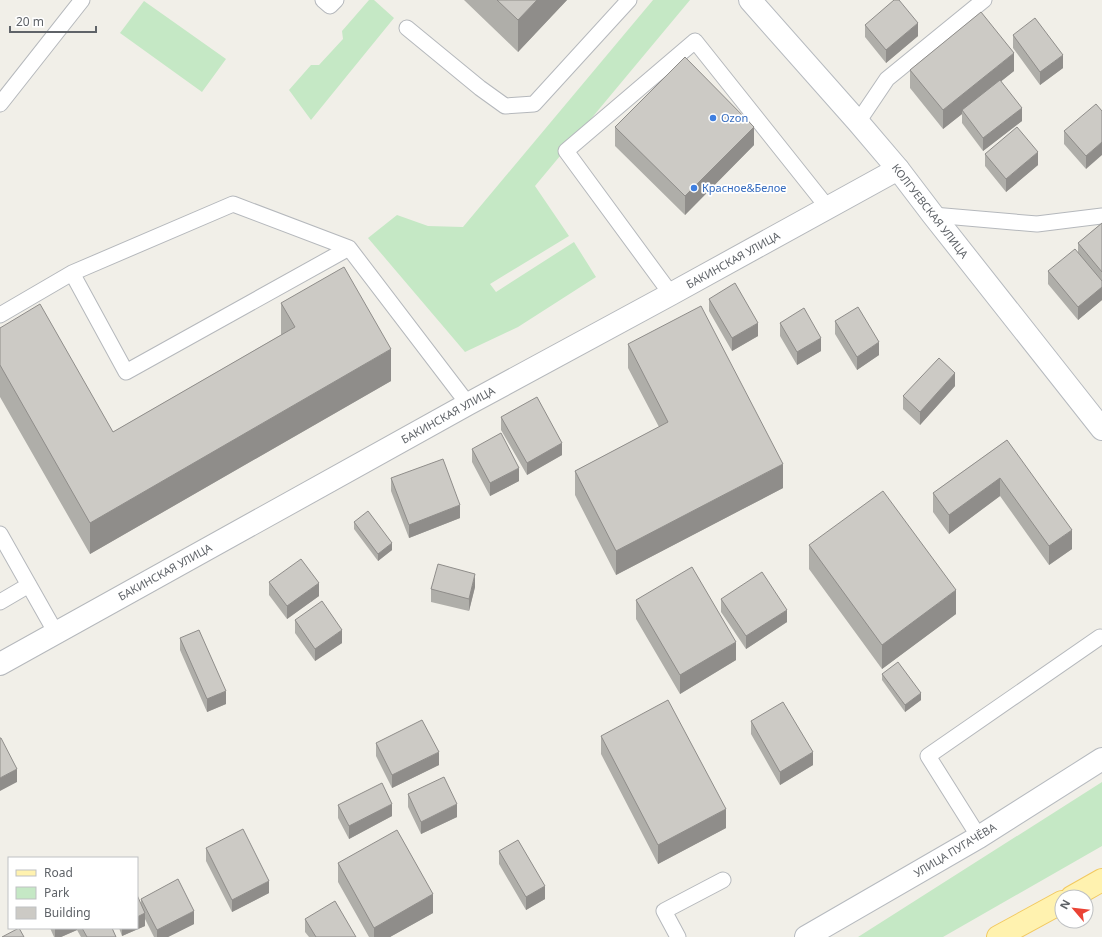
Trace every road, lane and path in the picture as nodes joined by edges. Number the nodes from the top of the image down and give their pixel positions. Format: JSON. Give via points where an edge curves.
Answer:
{"nodes":[{"id":1,"x":82,"y":0,"type":"edge"},
{"id":2,"x":323,"y":0,"type":"edge"},
{"id":3,"x":336,"y":0,"type":"edge"},
{"id":4,"x":629,"y":0,"type":"edge"},
{"id":5,"x":750,"y":0,"type":"edge"},
{"id":6,"x":984,"y":0,"type":"edge"},
{"id":7,"x":406,"y":28,"type":"dead end"},
{"id":8,"x":0,"y":104,"type":"edge"},
{"id":9,"x":858,"y":122,"type":"junction"},
{"id":10,"x":898,"y":169,"type":"junction"},
{"id":11,"x":828,"y":208,"type":"junction"},
{"id":12,"x":933,"y":215,"type":"junction"},
{"id":13,"x":1102,"y":216,"type":"edge"},
{"id":14,"x":349,"y":248,"type":"junction"},
{"id":15,"x":72,"y":273,"type":"junction"},
{"id":16,"x":671,"y":294,"type":"junction"},
{"id":17,"x":0,"y":315,"type":"edge"},
{"id":18,"x":468,"y":404,"type":"junction"},
{"id":19,"x":1102,"y":429,"type":"edge"},
{"id":20,"x":0,"y":534,"type":"edge"},
{"id":21,"x":29,"y":585,"type":"junction"},
{"id":22,"x":0,"y":602,"type":"edge"},
{"id":23,"x":56,"y":633,"type":"junction"},
{"id":24,"x":1100,"y":637,"type":"dead end"},
{"id":25,"x":0,"y":664,"type":"edge"},
{"id":26,"x":1102,"y":759,"type":"edge"},
{"id":27,"x":979,"y":837,"type":"junction"},
{"id":28,"x":723,"y":880,"type":"dead end"},
{"id":29,"x":1102,"y":880,"type":"edge"},
{"id":30,"x":1086,"y":889,"type":"edge"},
{"id":31,"x":1054,"y":906,"type":"edge"},
{"id":32,"x":678,"y":937,"type":"edge"},
{"id":33,"x":806,"y":937,"type":"edge"},
{"id":34,"x":998,"y":937,"type":"edge"}],
"edges":[{"from":1,"to":8,"type":"lane"},
{"from":2,"to":3,"type":"lane","via":[[330,6]]},
{"from":4,"to":7,"type":"lane","via":[[534,104],[505,106]]},
{"from":5,"to":9,"type":"street","name":"КОЛГУЕВСКАЯ УЛИЦА"},
{"from":6,"to":9,"type":"lane","via":[[887,79]]},
{"from":9,"to":10,"type":"street","name":"КОЛГУЕВСКАЯ УЛИЦА"},
{"from":10,"to":11,"type":"street","name":"БАКИНСКАЯ УЛИЦА"},
{"from":10,"to":12,"type":"street","name":"КОЛГУЕВСКАЯ УЛИЦА"},
{"from":11,"to":16,"type":"street","name":"БАКИНСКАЯ УЛИЦА"},
{"from":11,"to":16,"type":"lane","via":[[696,41],[566,151]]},
{"from":12,"to":13,"type":"lane","via":[[1037,224]]},
{"from":12,"to":19,"type":"street","name":"КОЛГУЕВСКАЯ УЛИЦА"},
{"from":14,"to":15,"type":"lane","via":[[233,204]]},
{"from":14,"to":15,"type":"lane","via":[[126,372]]},
{"from":14,"to":18,"type":"lane"},
{"from":15,"to":17,"type":"lane"},
{"from":16,"to":18,"type":"street","name":"БАКИНСКАЯ УЛИЦА"},
{"from":18,"to":23,"type":"street","name":"БАКИНСКАЯ УЛИЦА"},
{"from":20,"to":21,"type":"lane"},
{"from":21,"to":22,"type":"lane"},
{"from":21,"to":23,"type":"lane"},
{"from":23,"to":25,"type":"street","name":"БАКИНСКАЯ УЛИЦА"},
{"from":24,"to":27,"type":"lane","via":[[928,756]]},
{"from":26,"to":27,"type":"street","name":"УЛИЦА ПУГАЧЁВА"},
{"from":27,"to":33,"type":"street","name":"УЛИЦА ПУГАЧЁВА"},
{"from":28,"to":32,"type":"lane","via":[[664,911]]},
{"from":29,"to":30,"type":"main road"},
{"from":31,"to":34,"type":"main road"}]}
